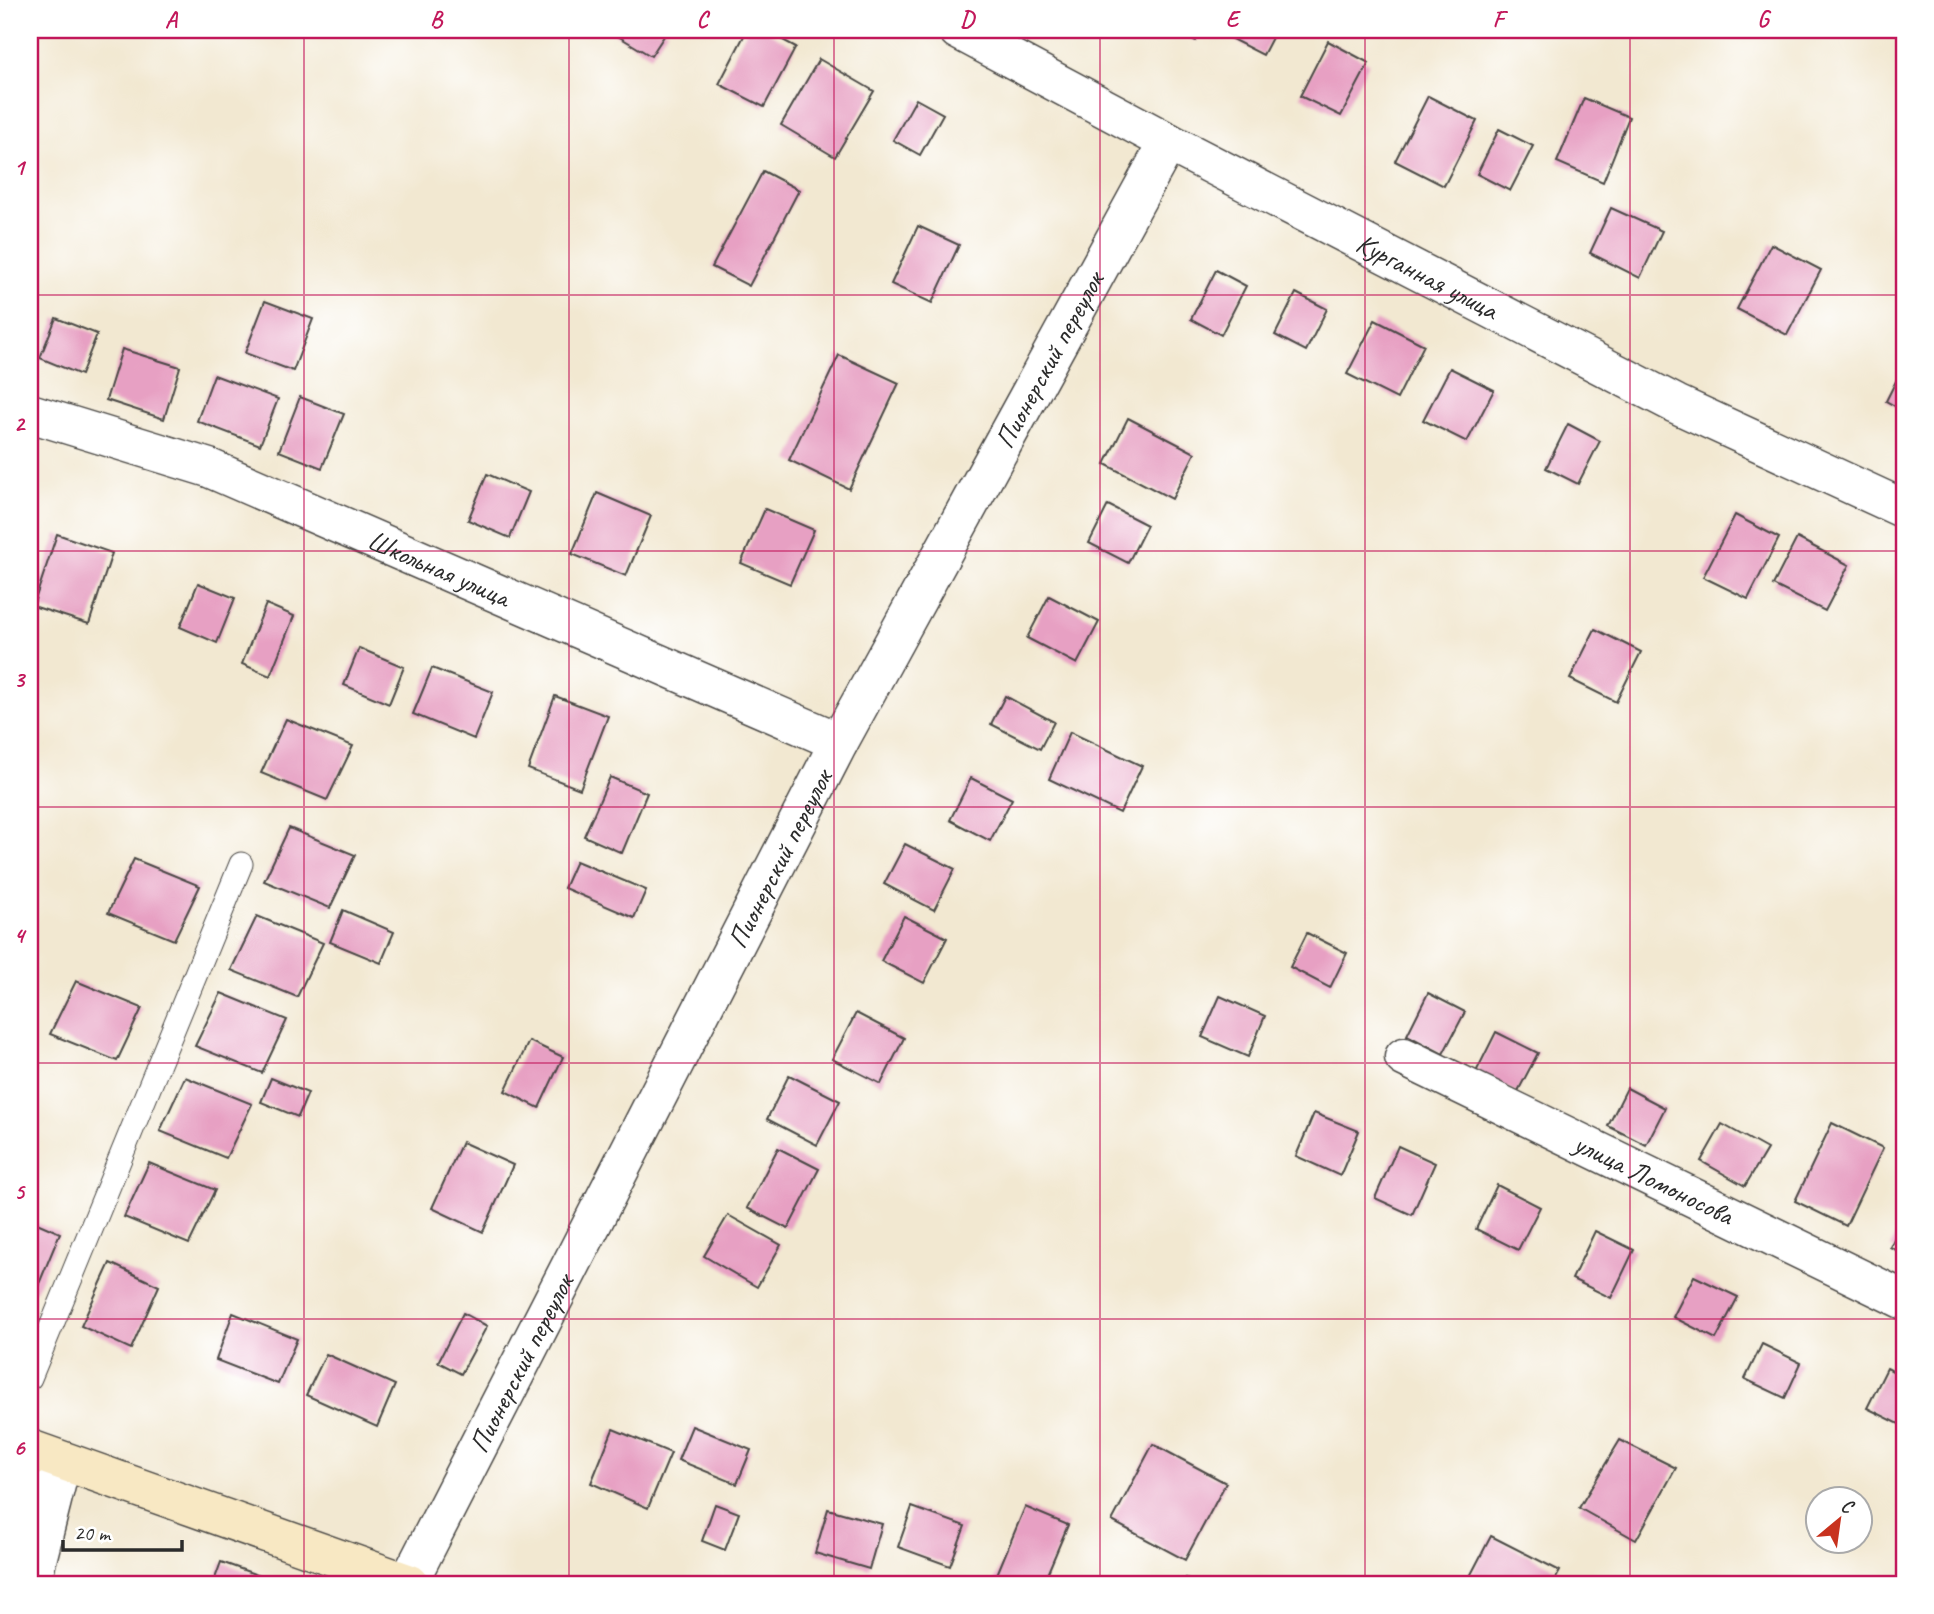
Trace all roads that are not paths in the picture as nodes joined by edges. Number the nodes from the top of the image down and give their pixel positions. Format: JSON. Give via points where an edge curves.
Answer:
{"nodes":[{"id":1,"x":958,"y":30,"type":"edge"},
{"id":2,"x":1168,"y":142,"type":"junction"},
{"id":3,"x":30,"y":413,"type":"edge"},
{"id":4,"x":1904,"y":509,"type":"edge"},
{"id":5,"x":839,"y":742,"type":"junction"},
{"id":6,"x":241,"y":864,"type":"dead end"},
{"id":7,"x":1404,"y":1057,"type":"dead end"},
{"id":8,"x":1904,"y":1300,"type":"edge"},
{"id":9,"x":30,"y":1378,"type":"edge"},
{"id":10,"x":46,"y":1455,"type":"edge"},
{"id":11,"x":30,"y":1584,"type":"edge"},
{"id":12,"x":409,"y":1584,"type":"edge"}],
"edges":[{"from":1,"to":2,"type":"street","name":"Курганная улица"},
{"from":2,"to":4,"type":"street","name":"Курганная улица","via":[[1676,404]]},
{"from":2,"to":5,"type":"street","name":"Пионерский переулок"},
{"from":3,"to":5,"type":"street","name":"Школьная улица","via":[[209,468]]},
{"from":5,"to":12,"type":"street","name":"Пионерский переулок"},
{"from":6,"to":9,"type":"lane"},
{"from":7,"to":8,"type":"street","name":"улица Ломоносова"},
{"from":10,"to":11,"type":"street"},
{"from":10,"to":12,"type":"main road"}]}
